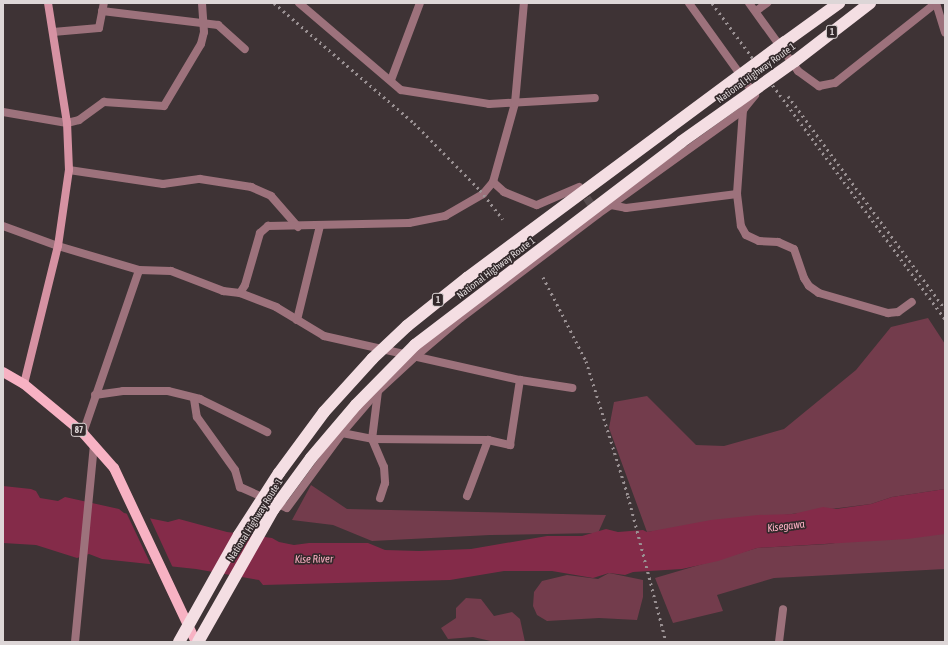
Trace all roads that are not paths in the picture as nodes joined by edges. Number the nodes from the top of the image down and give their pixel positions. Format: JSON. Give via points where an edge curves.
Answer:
{"nodes":[{"id":1,"x":48,"y":3,"type":"edge"},
{"id":2,"x":202,"y":3,"type":"edge"},
{"id":3,"x":299,"y":3,"type":"edge"},
{"id":4,"x":420,"y":3,"type":"edge"},
{"id":5,"x":524,"y":3,"type":"edge"},
{"id":6,"x":689,"y":3,"type":"edge"},
{"id":7,"x":749,"y":3,"type":"edge"},
{"id":8,"x":767,"y":3,"type":"edge"},
{"id":9,"x":839,"y":3,"type":"edge"},
{"id":10,"x":870,"y":3,"type":"edge"},
{"id":11,"x":936,"y":3,"type":"edge"},
{"id":12,"x":103,"y":7,"type":"edge"},
{"id":13,"x":756,"y":11,"type":"junction"},
{"id":14,"x":204,"y":23,"type":"junction"},
{"id":15,"x":53,"y":32,"type":"junction"},
{"id":16,"x":945,"y":33,"type":"edge"},
{"id":17,"x":245,"y":49,"type":"dead end"},
{"id":18,"x":391,"y":80,"type":"junction"},
{"id":19,"x":595,"y":98,"type":"dead end"},
{"id":20,"x":515,"y":103,"type":"junction"},
{"id":21,"x":743,"y":110,"type":"junction"},
{"id":22,"x":3,"y":112,"type":"edge"},
{"id":23,"x":67,"y":123,"type":"junction"},
{"id":24,"x":69,"y":170,"type":"junction"},
{"id":25,"x":493,"y":182,"type":"junction"},
{"id":26,"x":579,"y":187,"type":"dead end"},
{"id":27,"x":737,"y":194,"type":"junction"},
{"id":28,"x":611,"y":205,"type":"junction"},
{"id":29,"x":3,"y":226,"type":"edge"},
{"id":30,"x":320,"y":226,"type":"junction"},
{"id":31,"x":298,"y":227,"type":"junction"},
{"id":32,"x":58,"y":246,"type":"junction"},
{"id":33,"x":139,"y":270,"type":"junction"},
{"id":34,"x":240,"y":293,"type":"junction"},
{"id":35,"x":912,"y":302,"type":"dead end"},
{"id":36,"x":297,"y":320,"type":"junction"},
{"id":37,"x":415,"y":356,"type":"junction"},
{"id":38,"x":3,"y":372,"type":"edge"},
{"id":39,"x":520,"y":380,"type":"junction"},
{"id":40,"x":24,"y":384,"type":"junction"},
{"id":41,"x":572,"y":388,"type":"dead end"},
{"id":42,"x":378,"y":391,"type":"junction"},
{"id":43,"x":95,"y":395,"type":"junction"},
{"id":44,"x":194,"y":399,"type":"junction"},
{"id":45,"x":267,"y":432,"type":"dead end"},
{"id":46,"x":83,"y":433,"type":"junction"},
{"id":47,"x":342,"y":433,"type":"junction"},
{"id":48,"x":372,"y":439,"type":"junction"},
{"id":49,"x":488,"y":440,"type":"junction"},
{"id":50,"x":94,"y":445,"type":"junction"},
{"id":51,"x":467,"y":496,"type":"dead end"},
{"id":52,"x":380,"y":498,"type":"dead end"},
{"id":53,"x":783,"y":609,"type":"dead end"},
{"id":54,"x":75,"y":642,"type":"edge"},
{"id":55,"x":179,"y":642,"type":"edge"},
{"id":56,"x":197,"y":642,"type":"edge"},
{"id":57,"x":779,"y":642,"type":"edge"}],
"edges":[{"from":1,"to":15,"type":"street"},
{"from":2,"to":14,"type":"street"},
{"from":3,"to":18,"type":"street"},
{"from":4,"to":18,"type":"street"},
{"from":5,"to":20,"type":"street"},
{"from":6,"to":21,"type":"street","via":[[755,95]]},
{"from":7,"to":13,"type":"street"},
{"from":8,"to":13,"type":"street"},
{"from":9,"to":55,"type":"highway","name":"National Highway Route 1","number":"1","bridge":true,"via":[[467,278],[407,326],[372,359],[324,412],[279,473],[239,535]]},
{"from":10,"to":56,"type":"highway","name":"National Highway Route 1","number":"1","bridge":true,"via":[[795,61],[681,142],[415,345],[356,405],[273,510]]},
{"from":11,"to":13,"type":"street","via":[[835,83],[819,86],[798,72]]},
{"from":11,"to":16,"type":"street"},
{"from":12,"to":14,"type":"street"},
{"from":12,"to":15,"type":"street","via":[[99,28]]},
{"from":14,"to":17,"type":"street","via":[[218,25]]},
{"from":14,"to":23,"type":"street","via":[[201,44],[164,106],[104,102],[79,120]]},
{"from":15,"to":23,"type":"street"},
{"from":18,"to":20,"type":"street","via":[[401,90],[489,104]]},
{"from":19,"to":20,"type":"street"},
{"from":20,"to":25,"type":"street"},
{"from":21,"to":27,"type":"street"},
{"from":21,"to":28,"type":"street"},
{"from":22,"to":23,"type":"street"},
{"from":23,"to":24,"type":"street"},
{"from":24,"to":31,"type":"street","via":[[163,184],[200,179],[251,187],[271,196],[285,209]]},
{"from":24,"to":32,"type":"street"},
{"from":25,"to":26,"type":"street","via":[[504,192],[538,204]]},
{"from":25,"to":30,"type":"street","via":[[483,194],[467,204],[445,216],[423,222]]},
{"from":27,"to":28,"type":"street","via":[[626,208]]},
{"from":27,"to":35,"type":"street","via":[[741,226],[746,234],[759,241],[778,242],[794,249],[804,278],[809,286],[819,293],[888,313],[898,312]]},
{"from":28,"to":37,"type":"street","via":[[460,318]]},
{"from":29,"to":32,"type":"street"},
{"from":30,"to":31,"type":"street"},
{"from":30,"to":36,"type":"street"},
{"from":31,"to":34,"type":"street","via":[[268,226],[260,233],[245,285]]},
{"from":32,"to":33,"type":"street"},
{"from":32,"to":40,"type":"street"},
{"from":33,"to":34,"type":"street","via":[[171,271],[223,291]]},
{"from":33,"to":43,"type":"street"},
{"from":34,"to":36,"type":"street","via":[[276,307]]},
{"from":36,"to":37,"type":"street","via":[[324,336]]},
{"from":37,"to":39,"type":"street"},
{"from":37,"to":42,"type":"street"},
{"from":38,"to":40,"type":"main road","number":"87"},
{"from":39,"to":41,"type":"street"},
{"from":39,"to":49,"type":"street","via":[[510,445]]},
{"from":40,"to":46,"type":"main road","number":"87"},
{"from":42,"to":47,"type":"street"},
{"from":42,"to":48,"type":"street"},
{"from":43,"to":44,"type":"street","via":[[152,390]]},
{"from":43,"to":46,"type":"street"},
{"from":44,"to":45,"type":"street"},
{"from":44,"to":47,"type":"street","via":[[197,417],[235,470],[240,487],[287,508]]},
{"from":46,"to":50,"type":"main road","number":"87"},
{"from":47,"to":48,"type":"street"},
{"from":48,"to":49,"type":"street"},
{"from":48,"to":52,"type":"street","via":[[384,467],[385,483]]},
{"from":49,"to":51,"type":"street"},
{"from":50,"to":54,"type":"street"},
{"from":50,"to":56,"type":"main road","number":"87","via":[[114,468]]},
{"from":53,"to":57,"type":"street"}]}
